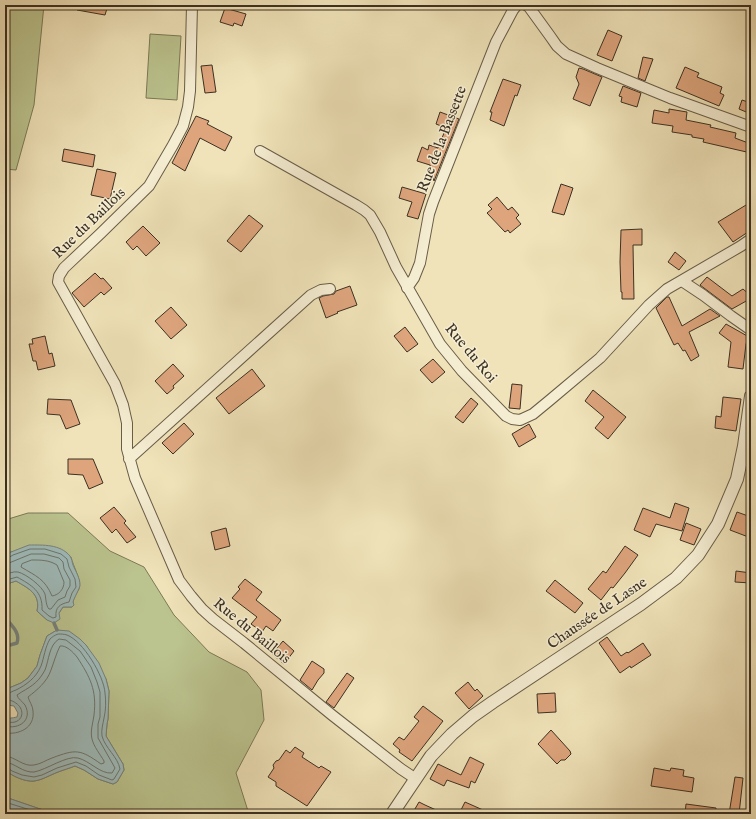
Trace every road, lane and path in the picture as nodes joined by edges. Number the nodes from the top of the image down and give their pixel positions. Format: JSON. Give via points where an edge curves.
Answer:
{"nodes":[{"id":1,"x":192,"y":5,"type":"edge"},
{"id":2,"x":517,"y":5,"type":"edge"},
{"id":3,"x":526,"y":5,"type":"edge"},
{"id":4,"x":751,"y":128,"type":"edge"},
{"id":5,"x":260,"y":151,"type":"dead end"},
{"id":6,"x":751,"y":239,"type":"edge"},
{"id":7,"x":682,"y":281,"type":"junction"},
{"id":8,"x":407,"y":288,"type":"junction"},
{"id":9,"x":330,"y":289,"type":"dead end"},
{"id":10,"x":751,"y":330,"type":"edge"},
{"id":11,"x":751,"y":396,"type":"edge"},
{"id":12,"x":129,"y":459,"type":"junction"},
{"id":13,"x":416,"y":779,"type":"junction"},
{"id":14,"x":392,"y":814,"type":"edge"}],
"edges":[{"from":1,"to":12,"type":"street","name":"Rue du Baillois","via":[[190,92],[183,126],[149,186],[64,268],[58,282],[115,384],[127,423]]},
{"from":2,"to":8,"type":"street","name":"Rue de la Bassette","via":[[496,42],[433,202],[420,263]]},
{"from":3,"to":4,"type":"street","via":[[566,54],[670,98]]},
{"from":5,"to":8,"type":"street","name":"Rue du Roi","via":[[370,215]]},
{"from":6,"to":7,"type":"street","name":"Rue du Roi"},
{"from":7,"to":8,"type":"street","name":"Rue du Roi","via":[[649,304],[600,358],[533,414],[520,420],[506,416],[462,371],[440,344]]},
{"from":7,"to":10,"type":"street"},
{"from":9,"to":12,"type":"street","via":[[312,295]]},
{"from":11,"to":13,"type":"street","name":"Chaussée de Lasne","via":[[737,479],[718,524],[698,555],[676,578],[641,604],[473,716],[431,756]]},
{"from":12,"to":13,"type":"street","name":"Rue du Baillois","via":[[180,580],[198,605],[332,715]]},
{"from":13,"to":14,"type":"street","name":"Chaussée de Lasne"}]}
